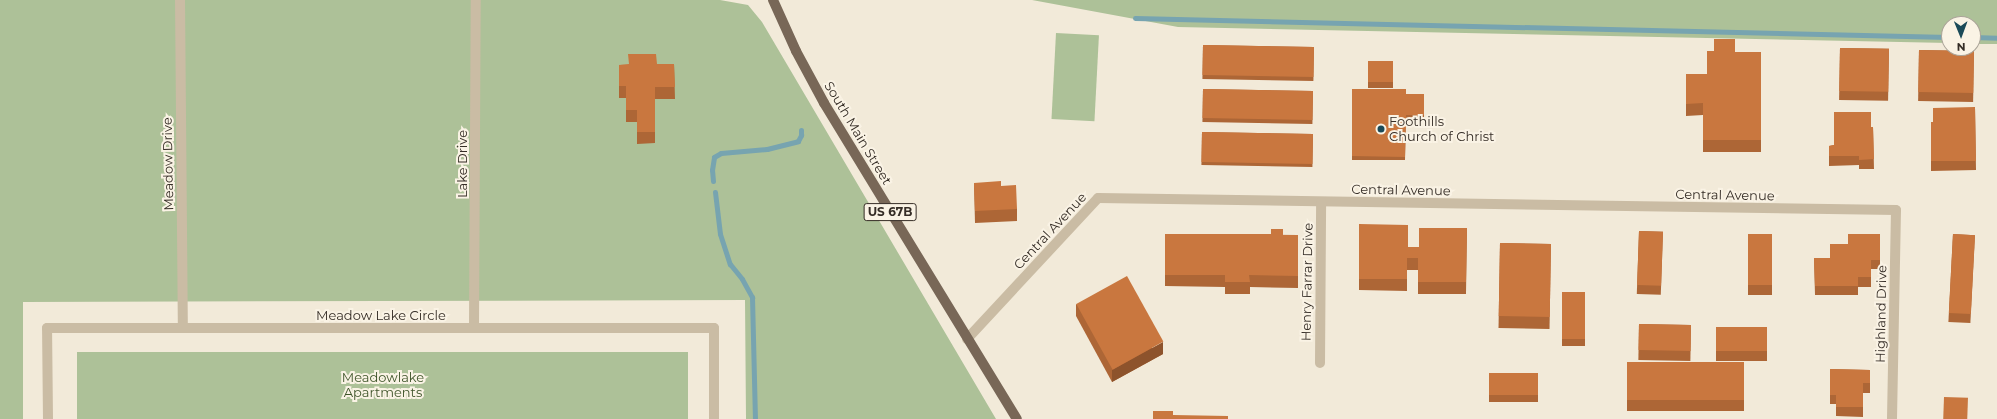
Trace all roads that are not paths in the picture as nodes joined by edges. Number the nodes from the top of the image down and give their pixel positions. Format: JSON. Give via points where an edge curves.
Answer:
{"nodes":[{"id":1,"x":180,"y":0,"type":"edge"},
{"id":2,"x":476,"y":0,"type":"edge"},
{"id":3,"x":773,"y":0,"type":"edge"},
{"id":4,"x":1321,"y":202,"type":"junction"},
{"id":5,"x":1896,"y":210,"type":"joint"},
{"id":6,"x":183,"y":328,"type":"junction"},
{"id":7,"x":474,"y":328,"type":"junction"},
{"id":8,"x":968,"y":339,"type":"junction"},
{"id":9,"x":1320,"y":363,"type":"dead end"},
{"id":10,"x":48,"y":419,"type":"edge"},
{"id":11,"x":714,"y":419,"type":"edge"},
{"id":12,"x":1017,"y":419,"type":"edge"},
{"id":13,"x":1892,"y":419,"type":"edge"}],
"edges":[{"from":1,"to":6,"type":"street","name":"Meadow Drive"},
{"from":2,"to":7,"type":"street","name":"Lake Drive"},
{"from":3,"to":8,"type":"main road","name":"South Main Street","number":"US 67B","via":[[796,51],[824,103]]},
{"from":4,"to":5,"type":"street","name":"Central Avenue"},
{"from":4,"to":8,"type":"street","name":"Central Avenue","via":[[1098,198]]},
{"from":4,"to":9,"type":"street","name":"Henry Farrar Drive"},
{"from":5,"to":13,"type":"street","name":"Highland Drive"},
{"from":6,"to":7,"type":"street","name":"Meadow Lake Circle"},
{"from":6,"to":10,"type":"street","name":"Meadow Lake Circle","via":[[48,328]]},
{"from":7,"to":11,"type":"street","name":"Meadow Lake Circle","via":[[714,328]]},
{"from":8,"to":12,"type":"main road","name":"South Main Street","number":"US 67B"}]}
